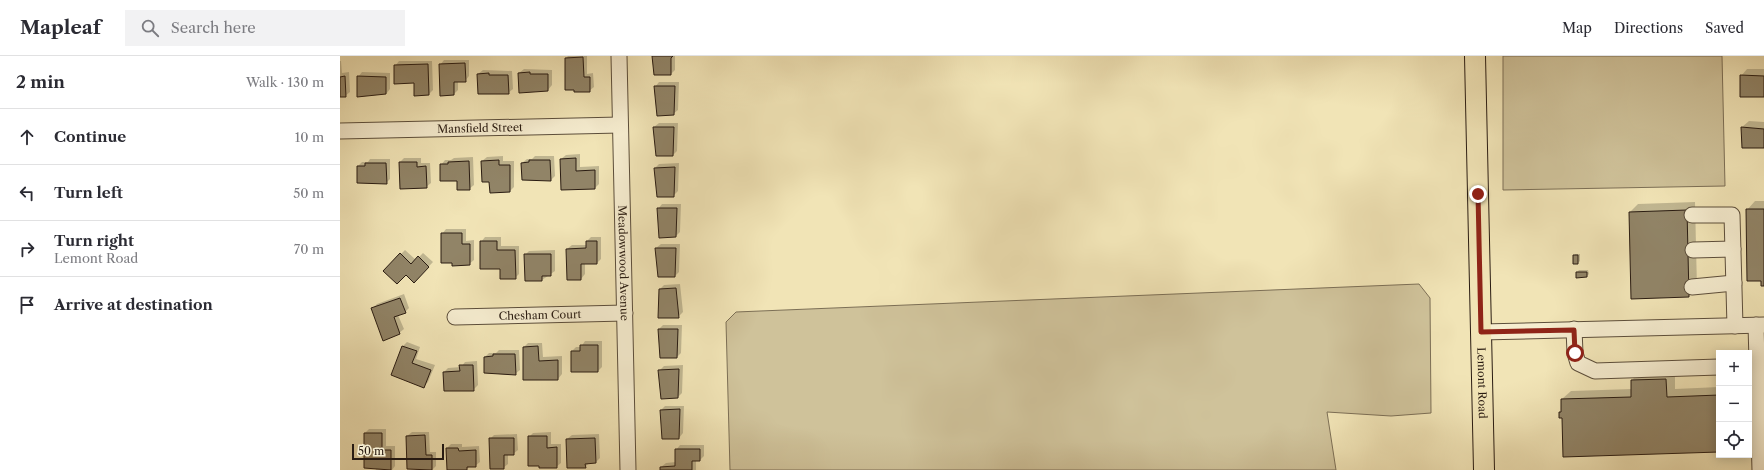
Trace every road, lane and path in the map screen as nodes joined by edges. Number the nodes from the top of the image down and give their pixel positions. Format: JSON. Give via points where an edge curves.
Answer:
{"nodes":[{"id":1,"x":619,"y":56,"type":"edge"},
{"id":2,"x":1475,"y":56,"type":"edge"},
{"id":3,"x":620,"y":125,"type":"junction"},
{"id":4,"x":340,"y":131,"type":"edge"},
{"id":5,"x":1692,"y":215,"type":"dead end"},
{"id":6,"x":1733,"y":249,"type":"junction"},
{"id":7,"x":1693,"y":250,"type":"dead end"},
{"id":8,"x":1734,"y":284,"type":"junction"},
{"id":9,"x":1692,"y":287,"type":"dead end"},
{"id":10,"x":625,"y":313,"type":"junction"},
{"id":11,"x":456,"y":317,"type":"dead end"},
{"id":12,"x":1760,"y":325,"type":"edge"},
{"id":13,"x":1735,"y":326,"type":"junction"},
{"id":14,"x":1574,"y":330,"type":"junction"},
{"id":15,"x":1481,"y":332,"type":"junction"},
{"id":16,"x":1753,"y":366,"type":"edge"},
{"id":17,"x":1716,"y":367,"type":"edge"},
{"id":18,"x":628,"y":470,"type":"edge"},
{"id":19,"x":1484,"y":470,"type":"edge"},
{"id":20,"x":1760,"y":470,"type":"edge"}],
"edges":[{"from":1,"to":3,"type":"street","name":"Meadowwood Avenue"},
{"from":2,"to":15,"type":"main road","name":"Lemont Road"},
{"from":3,"to":4,"type":"street","name":"Mansfield Street"},
{"from":3,"to":10,"type":"street","name":"Meadowwood Avenue"},
{"from":5,"to":6,"type":"street","via":[[1732,215]]},
{"from":6,"to":7,"type":"street"},
{"from":6,"to":8,"type":"street"},
{"from":8,"to":9,"type":"street"},
{"from":8,"to":13,"type":"street"},
{"from":10,"to":11,"type":"street","name":"Chesham Court"},
{"from":10,"to":18,"type":"street","name":"Meadowwood Avenue"},
{"from":12,"to":13,"type":"street"},
{"from":12,"to":16,"type":"street"},
{"from":13,"to":14,"type":"street"},
{"from":14,"to":15,"type":"street"},
{"from":14,"to":17,"type":"street","via":[[1578,363],[1595,371]]},
{"from":15,"to":19,"type":"main road","name":"Lemont Road"},
{"from":16,"to":20,"type":"street"}]}
